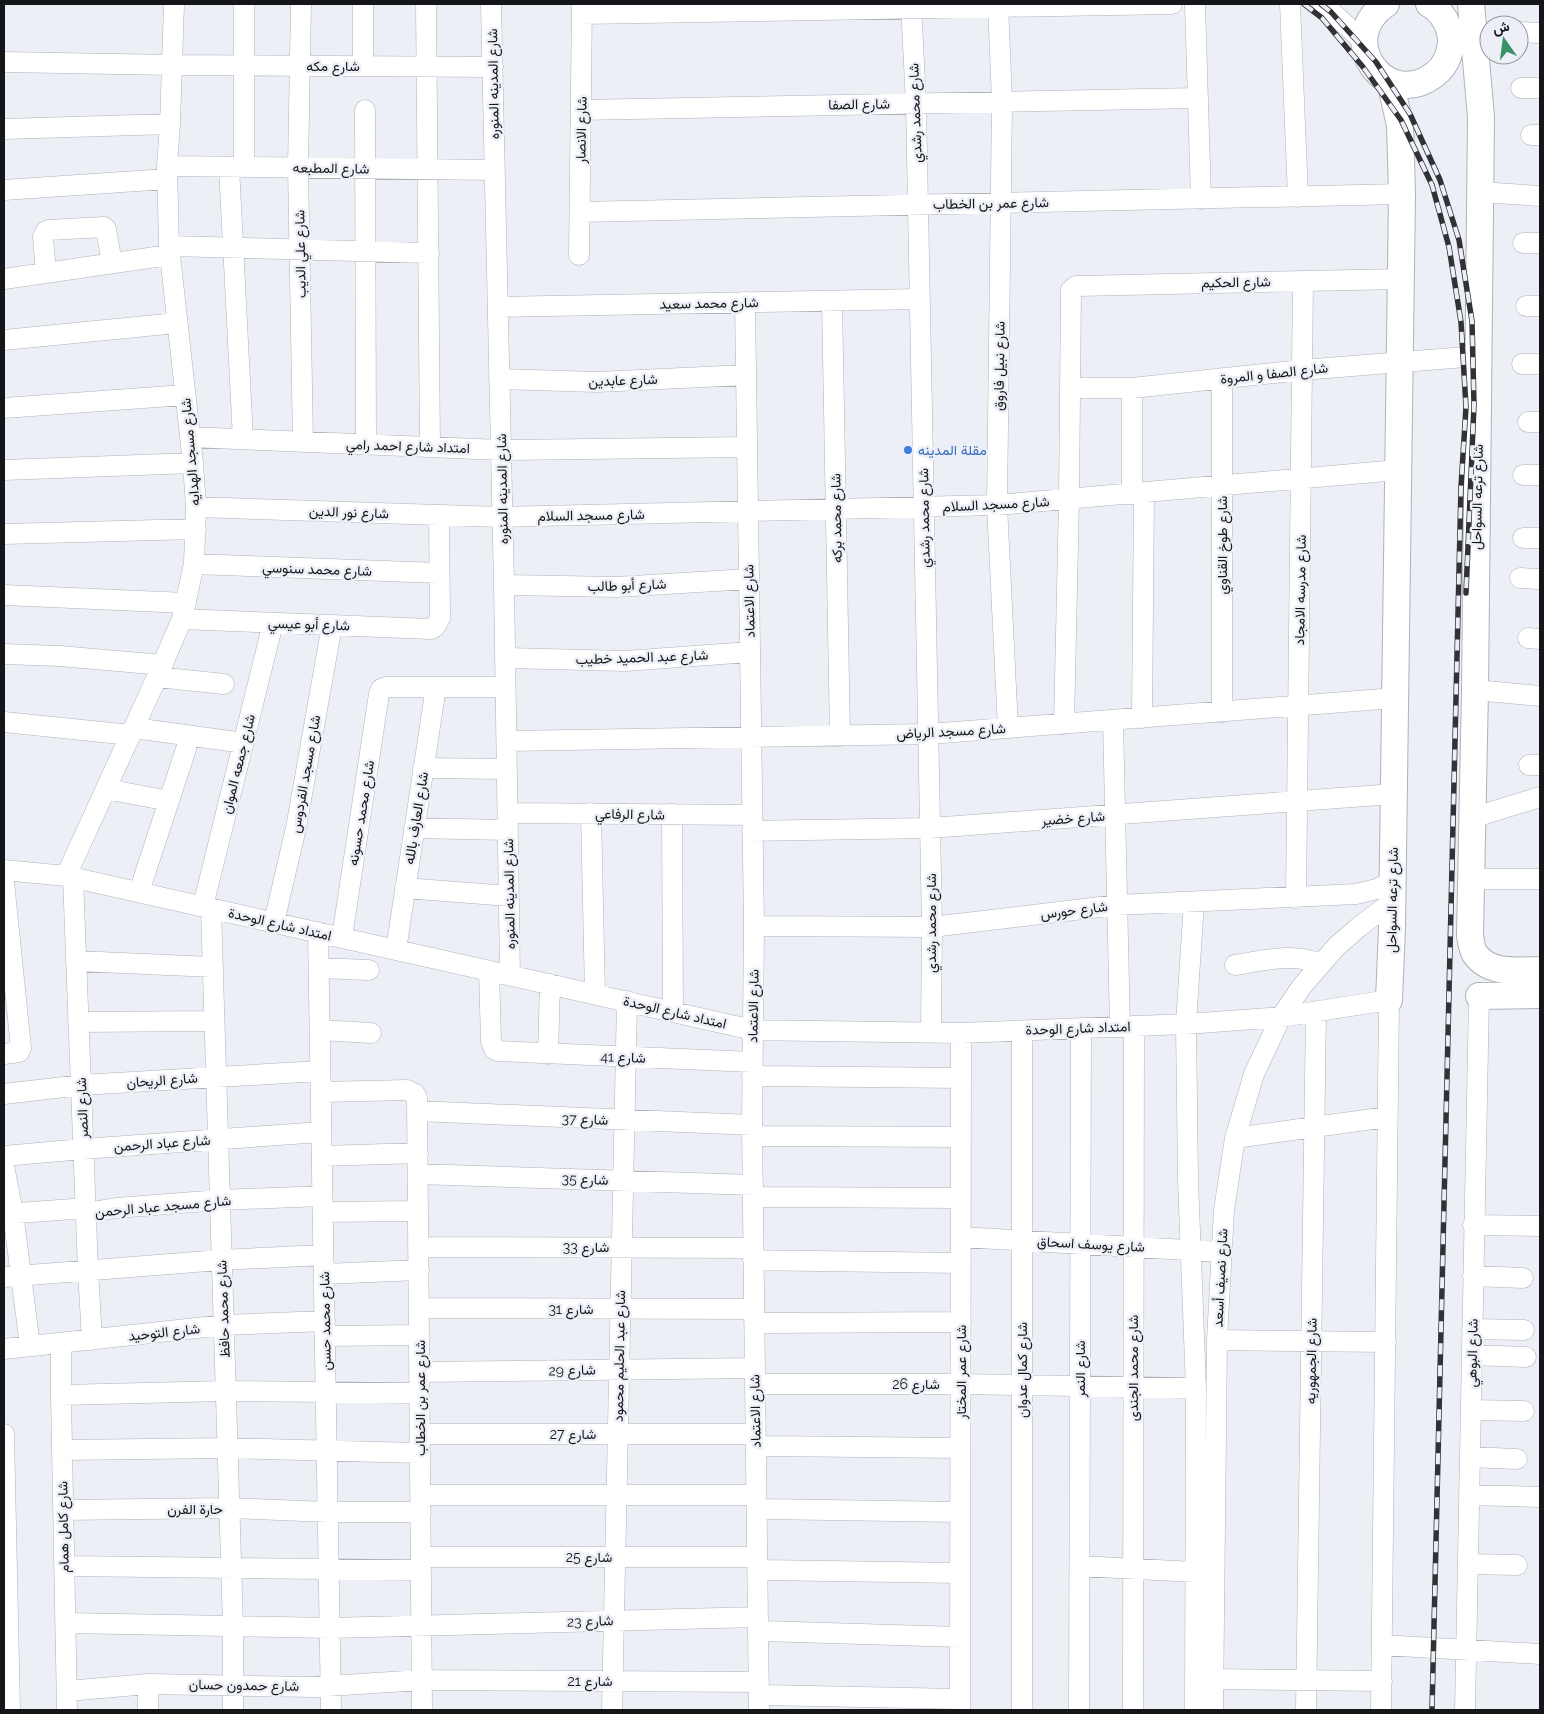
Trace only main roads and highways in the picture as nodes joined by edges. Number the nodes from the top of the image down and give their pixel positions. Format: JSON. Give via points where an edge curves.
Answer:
{"nodes":[{"id":1,"x":1386,"y":4,"type":"edge"},
{"id":2,"x":1428,"y":4,"type":"edge"},
{"id":3,"x":1471,"y":4,"type":"edge"},
{"id":4,"x":1472,"y":40,"type":"edge"},
{"id":5,"x":1390,"y":81,"type":"junction"},
{"id":6,"x":1540,"y":970,"type":"edge"},
{"id":7,"x":1540,"y":995,"type":"edge"},
{"id":8,"x":1478,"y":996,"type":"road end"},
{"id":9,"x":1389,"y":1000,"type":"road end"}],
"edges":[{"from":1,"to":5,"type":"main road","via":[[1367,24],[1364,42],[1374,69]]},
{"from":2,"to":4,"type":"main road","via":[[1446,20],[1451,39]]},
{"from":3,"to":4,"type":"main road","name":"شارع ترعه السواحل"},
{"from":4,"to":5,"type":"main road","via":[[1428,80],[1409,85]]},
{"from":4,"to":6,"type":"main road","name":"شارع ترعه السواحل","via":[[1481,117],[1470,936],[1474,953],[1487,966],[1506,971]]},
{"from":5,"to":9,"type":"main road","name":"شارع ترعه السواحل","via":[[1402,140],[1402,194]]},
{"from":7,"to":8,"type":"main road"}]}
